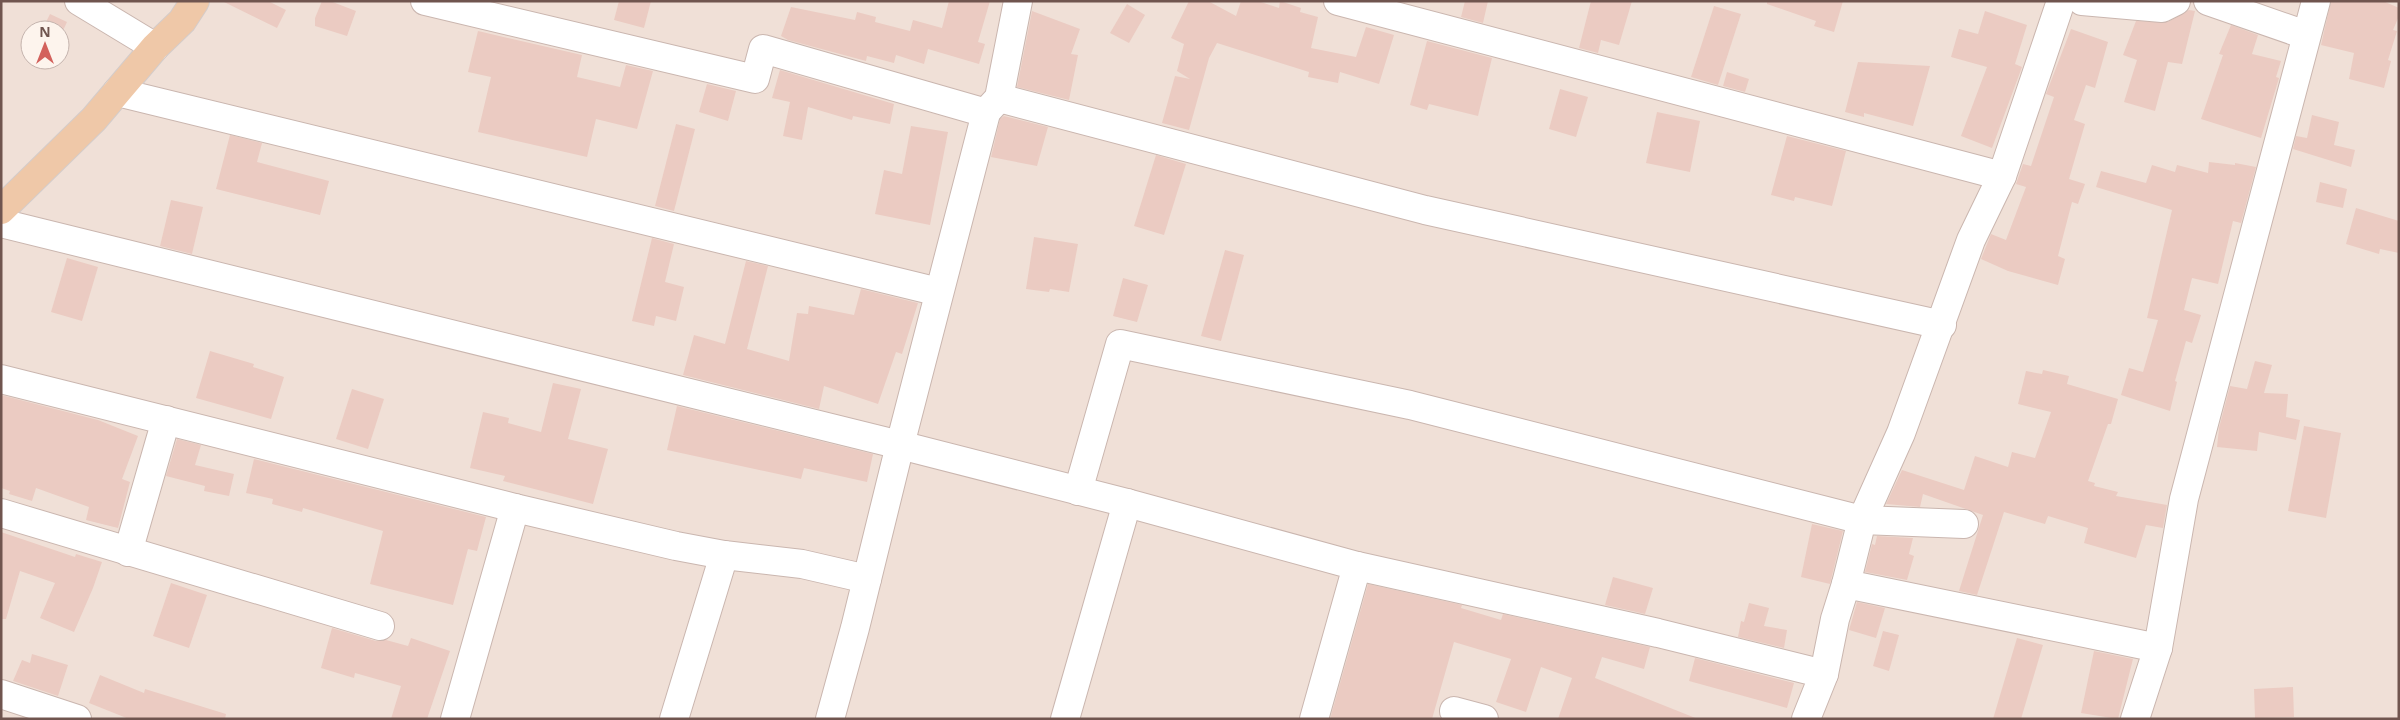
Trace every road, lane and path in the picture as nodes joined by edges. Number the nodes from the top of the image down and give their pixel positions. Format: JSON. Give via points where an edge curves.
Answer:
{"nodes":[{"id":1,"x":79,"y":1,"type":"edge"},
{"id":2,"x":196,"y":1,"type":"edge"},
{"id":3,"x":425,"y":1,"type":"edge"},
{"id":4,"x":1018,"y":1,"type":"edge"},
{"id":5,"x":1338,"y":1,"type":"edge"},
{"id":6,"x":2061,"y":1,"type":"edge"},
{"id":7,"x":2082,"y":1,"type":"edge"},
{"id":8,"x":2176,"y":1,"type":"edge"},
{"id":9,"x":2208,"y":1,"type":"edge"},
{"id":10,"x":2316,"y":1,"type":"edge"},
{"id":11,"x":2306,"y":35,"type":"junction"},
{"id":12,"x":155,"y":47,"type":"junction"},
{"id":13,"x":117,"y":92,"type":"junction"},
{"id":14,"x":992,"y":106,"type":"junction"},
{"id":15,"x":2002,"y":176,"type":"junction"},
{"id":16,"x":1,"y":210,"type":"edge"},
{"id":17,"x":1,"y":223,"type":"edge"},
{"id":18,"x":939,"y":292,"type":"junction"},
{"id":19,"x":1942,"y":325,"type":"junction"},
{"id":20,"x":1,"y":379,"type":"edge"},
{"id":21,"x":166,"y":420,"type":"junction"},
{"id":22,"x":900,"y":445,"type":"junction"},
{"id":23,"x":1078,"y":491,"type":"junction"},
{"id":24,"x":1127,"y":503,"type":"junction"},
{"id":25,"x":515,"y":508,"type":"junction"},
{"id":26,"x":1,"y":513,"type":"edge"},
{"id":27,"x":1862,"y":520,"type":"junction"},
{"id":28,"x":1964,"y":524,"type":"dead end"},
{"id":29,"x":128,"y":552,"type":"junction"},
{"id":30,"x":724,"y":555,"type":"junction"},
{"id":31,"x":1357,"y":566,"type":"junction"},
{"id":32,"x":867,"y":579,"type":"junction"},
{"id":33,"x":1846,"y":584,"type":"junction"},
{"id":34,"x":380,"y":626,"type":"dead end"},
{"id":35,"x":2158,"y":648,"type":"junction"},
{"id":36,"x":1824,"y":674,"type":"junction"},
{"id":37,"x":1,"y":694,"type":"edge"},
{"id":38,"x":1454,"y":711,"type":"dead end"},
{"id":39,"x":77,"y":719,"type":"edge"},
{"id":40,"x":455,"y":719,"type":"edge"},
{"id":41,"x":674,"y":719,"type":"edge"},
{"id":42,"x":830,"y":719,"type":"edge"},
{"id":43,"x":1065,"y":719,"type":"edge"},
{"id":44,"x":1314,"y":719,"type":"edge"},
{"id":45,"x":1484,"y":719,"type":"edge"},
{"id":46,"x":1806,"y":719,"type":"edge"},
{"id":47,"x":2135,"y":719,"type":"edge"}],
"edges":[{"from":1,"to":12,"type":"street"},
{"from":2,"to":12,"type":"main road","via":[[182,21]]},
{"from":3,"to":14,"type":"street","via":[[755,79],[763,49]]},
{"from":4,"to":14,"type":"street"},
{"from":5,"to":15,"type":"street"},
{"from":6,"to":15,"type":"street"},
{"from":7,"to":8,"type":"street","via":[[2162,8]]},
{"from":9,"to":11,"type":"street"},
{"from":10,"to":11,"type":"street"},
{"from":11,"to":35,"type":"street","via":[[2184,499]]},
{"from":12,"to":13,"type":"main road"},
{"from":13,"to":16,"type":"main road","via":[[94,119]]},
{"from":13,"to":18,"type":"street"},
{"from":14,"to":18,"type":"street"},
{"from":14,"to":19,"type":"street","via":[[1426,210]]},
{"from":15,"to":19,"type":"street","via":[[1971,240]]},
{"from":17,"to":22,"type":"street"},
{"from":18,"to":22,"type":"street"},
{"from":19,"to":27,"type":"street","via":[[1901,433]]},
{"from":20,"to":21,"type":"street"},
{"from":21,"to":25,"type":"street"},
{"from":21,"to":29,"type":"street"},
{"from":22,"to":23,"type":"street"},
{"from":22,"to":32,"type":"street"},
{"from":23,"to":24,"type":"street"},
{"from":23,"to":27,"type":"street","via":[[1120,344],[1410,406]]},
{"from":24,"to":31,"type":"street"},
{"from":24,"to":43,"type":"street"},
{"from":25,"to":30,"type":"street"},
{"from":25,"to":40,"type":"street"},
{"from":26,"to":29,"type":"street"},
{"from":27,"to":28,"type":"street"},
{"from":27,"to":33,"type":"street"},
{"from":29,"to":34,"type":"street"},
{"from":30,"to":32,"type":"street","via":[[802,564]]},
{"from":30,"to":41,"type":"street"},
{"from":31,"to":36,"type":"street","via":[[1658,633]]},
{"from":31,"to":44,"type":"street"},
{"from":32,"to":42,"type":"street"},
{"from":33,"to":35,"type":"street"},
{"from":33,"to":36,"type":"street"},
{"from":35,"to":47,"type":"street"},
{"from":36,"to":46,"type":"street"},
{"from":37,"to":39,"type":"street"},
{"from":38,"to":45,"type":"street"}]}
